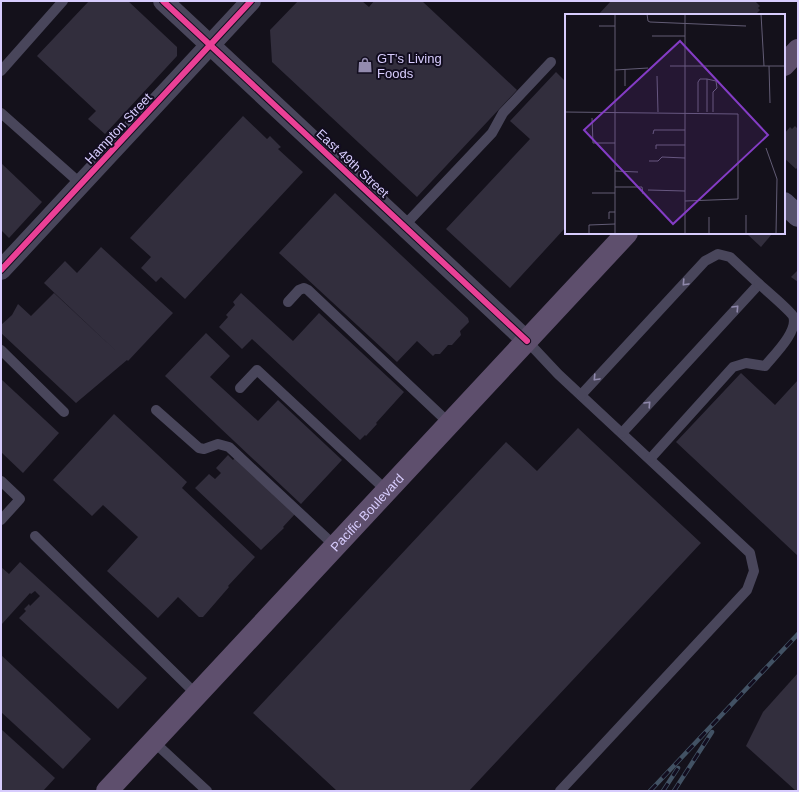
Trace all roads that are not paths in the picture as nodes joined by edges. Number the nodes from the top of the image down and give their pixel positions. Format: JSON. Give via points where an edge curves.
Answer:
{"nodes":[{"id":1,"x":63,"y":1,"type":"edge"},
{"id":2,"x":163,"y":1,"type":"edge"},
{"id":3,"x":251,"y":1,"type":"edge"},
{"id":4,"x":210,"y":45,"type":"junction"},
{"id":5,"x":798,"y":50,"type":"edge"},
{"id":6,"x":551,"y":62,"type":"dead end"},
{"id":7,"x":785,"y":64,"type":"edge"},
{"id":8,"x":1,"y":71,"type":"edge"},
{"id":9,"x":1,"y":112,"type":"edge"},
{"id":10,"x":81,"y":184,"type":"junction"},
{"id":11,"x":785,"y":204,"type":"edge"},
{"id":12,"x":798,"y":216,"type":"edge"},
{"id":13,"x":404,"y":226,"type":"junction"},
{"id":14,"x":626,"y":234,"type":"edge"},
{"id":15,"x":1,"y":270,"type":"edge"},
{"id":16,"x":759,"y":284,"type":"junction"},
{"id":17,"x":288,"y":302,"type":"dead end"},
{"id":18,"x":527,"y":341,"type":"junction"},
{"id":19,"x":1,"y":350,"type":"edge"},
{"id":20,"x":240,"y":388,"type":"dead end"},
{"id":21,"x":581,"y":395,"type":"junction"},
{"id":22,"x":156,"y":410,"type":"dead end"},
{"id":23,"x":64,"y":412,"type":"dead end"},
{"id":24,"x":450,"y":424,"type":"junction"},
{"id":25,"x":622,"y":433,"type":"junction"},
{"id":26,"x":650,"y":459,"type":"junction"},
{"id":27,"x":1,"y":481,"type":"edge"},
{"id":28,"x":387,"y":491,"type":"junction"},
{"id":29,"x":1,"y":520,"type":"edge"},
{"id":30,"x":35,"y":536,"type":"dead end"},
{"id":31,"x":335,"y":546,"type":"junction"},
{"id":32,"x":197,"y":694,"type":"junction"},
{"id":33,"x":153,"y":741,"type":"junction"},
{"id":34,"x":107,"y":791,"type":"edge"},
{"id":35,"x":207,"y":791,"type":"edge"},
{"id":36,"x":560,"y":791,"type":"edge"}],
"edges":[{"from":1,"to":8,"type":"lane"},
{"from":2,"to":4,"type":"street","name":"East 49th Street"},
{"from":3,"to":4,"type":"street","name":"Hampton Street"},
{"from":4,"to":10,"type":"street","name":"Hampton Street"},
{"from":4,"to":13,"type":"street","name":"East 49th Street"},
{"from":5,"to":7,"type":"main road"},
{"from":6,"to":13,"type":"lane","via":[[503,113],[492,133]]},
{"from":9,"to":10,"type":"lane"},
{"from":10,"to":15,"type":"street","name":"Hampton Street"},
{"from":11,"to":12,"type":"main road"},
{"from":13,"to":18,"type":"street","name":"East 49th Street"},
{"from":14,"to":18,"type":"main road","name":"Pacific Boulevard"},
{"from":16,"to":21,"type":"lane","one_way":true,"via":[[730,256],[718,254],[705,261]]},
{"from":25,"to":16,"type":"lane","one_way":true},
{"from":16,"to":26,"type":"lane","via":[[793,316],[791,335],[765,366],[746,363],[733,367]]},
{"from":17,"to":24,"type":"lane","via":[[299,290],[308,290]]},
{"from":18,"to":21,"type":"lane"},
{"from":18,"to":24,"type":"main road","name":"Pacific Boulevard"},
{"from":19,"to":23,"type":"lane"},
{"from":20,"to":28,"type":"lane","via":[[257,370]]},
{"from":21,"to":25,"type":"lane"},
{"from":22,"to":31,"type":"lane","via":[[199,448],[204,449],[218,444],[229,446]]},
{"from":24,"to":28,"type":"main road","name":"Pacific Boulevard"},
{"from":25,"to":26,"type":"lane"},
{"from":26,"to":36,"type":"lane","via":[[750,553],[754,571],[747,590]]},
{"from":27,"to":29,"type":"lane","via":[[20,499]]},
{"from":28,"to":31,"type":"main road","name":"Pacific Boulevard"},
{"from":30,"to":32,"type":"lane"},
{"from":31,"to":32,"type":"main road","name":"Pacific Boulevard"},
{"from":32,"to":33,"type":"main road","name":"Pacific Boulevard"},
{"from":33,"to":34,"type":"main road","name":"Pacific Boulevard"},
{"from":33,"to":35,"type":"lane"}]}
